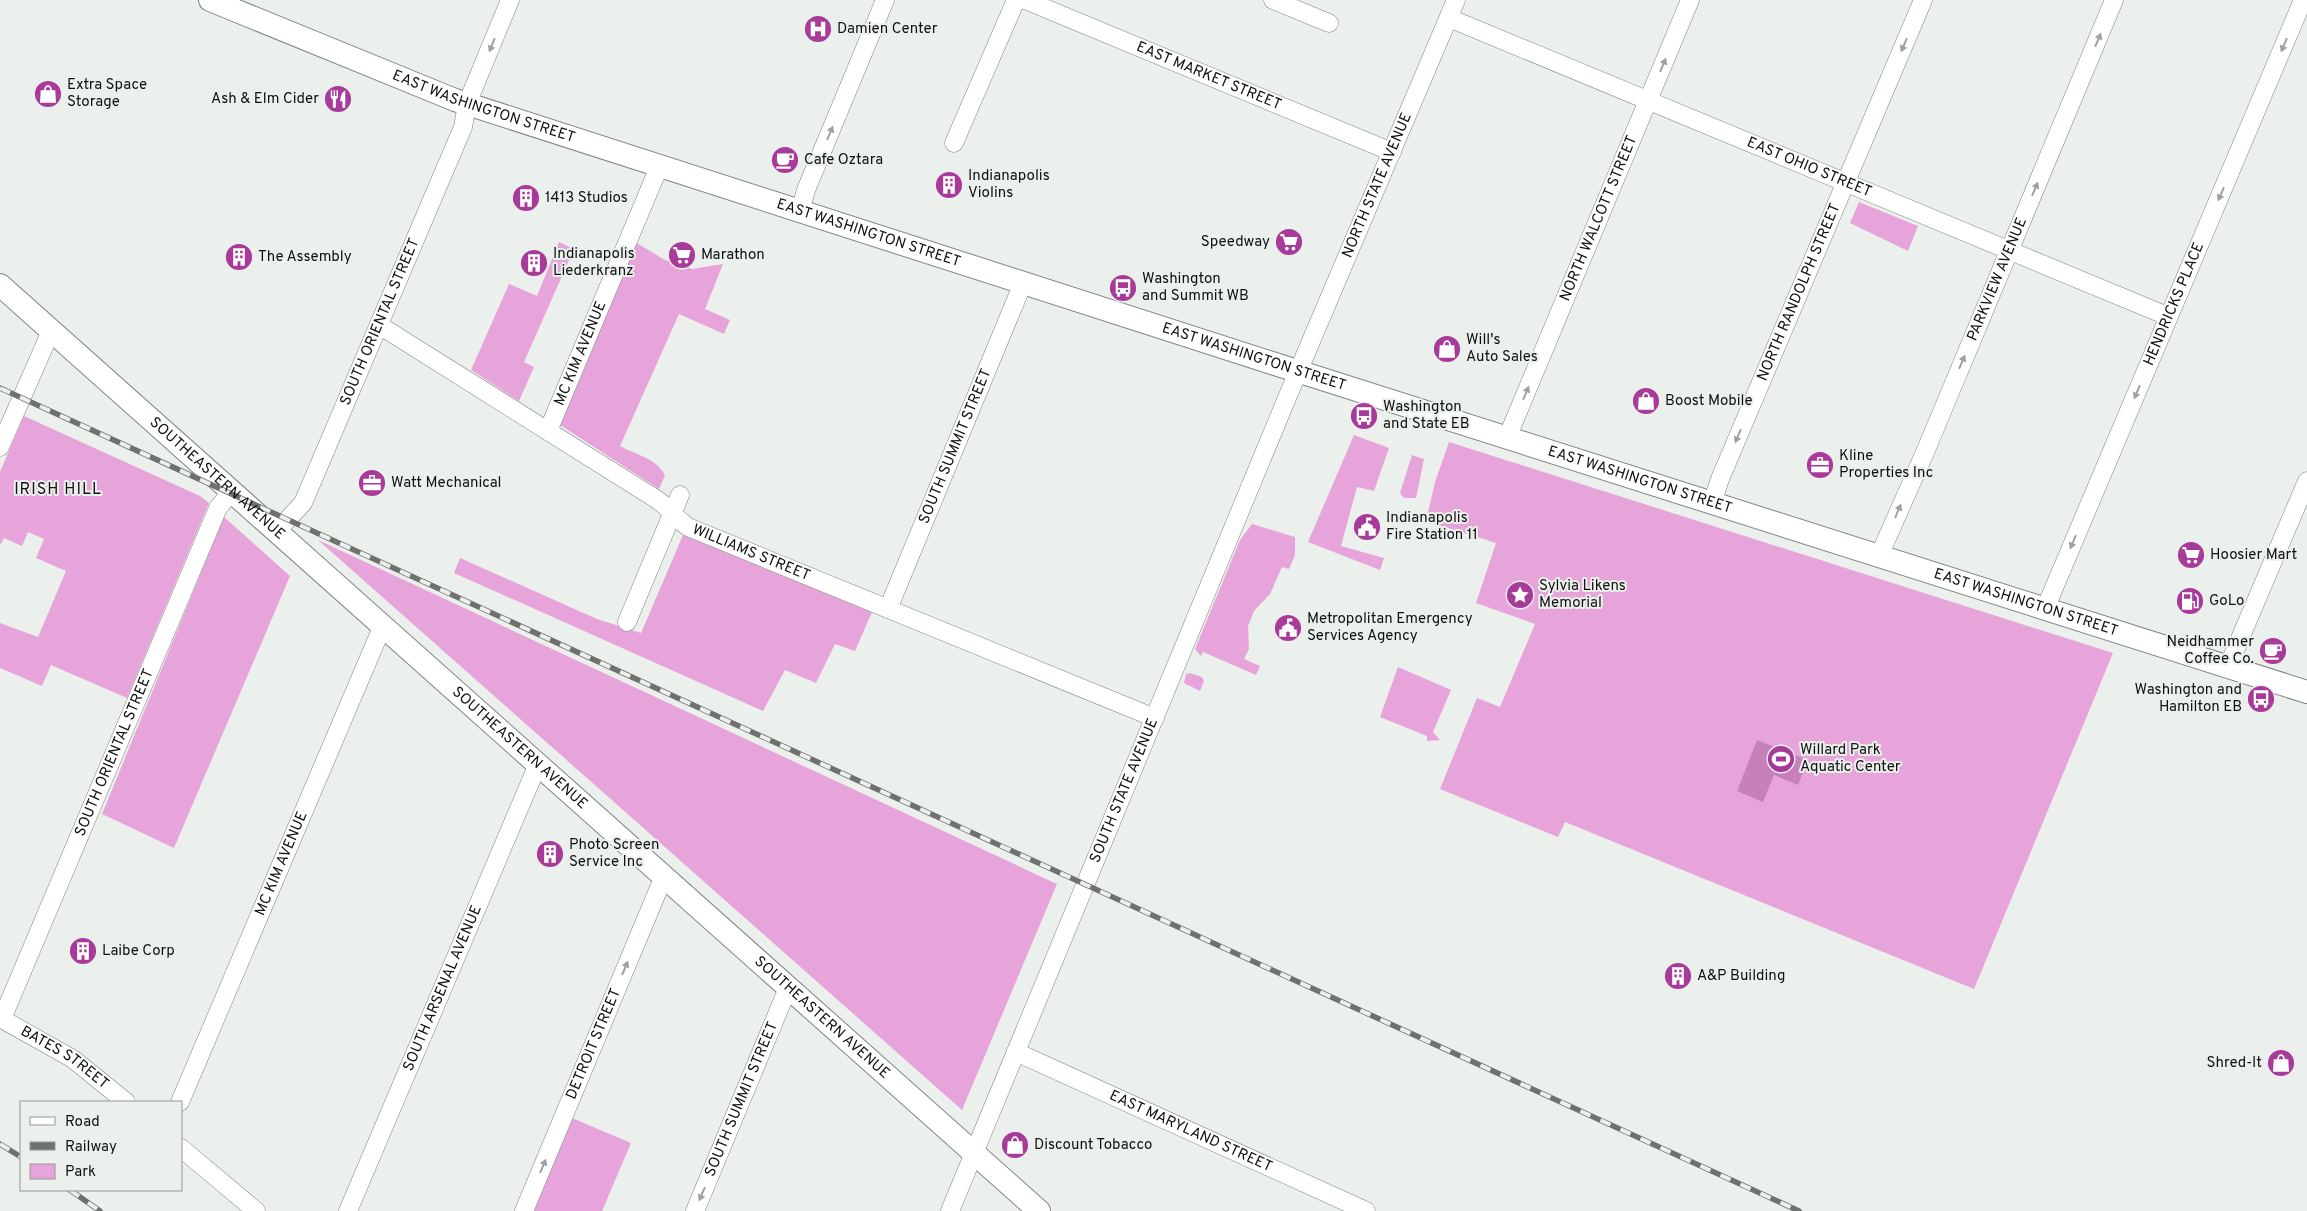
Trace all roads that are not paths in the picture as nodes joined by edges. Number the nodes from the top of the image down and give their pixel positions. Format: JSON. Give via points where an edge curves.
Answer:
{"nodes":[{"id":1,"x":210,"y":0,"type":"edge"},
{"id":2,"x":510,"y":0,"type":"edge"},
{"id":3,"x":885,"y":0,"type":"edge"},
{"id":4,"x":1016,"y":0,"type":"edge"},
{"id":5,"x":1025,"y":0,"type":"edge"},
{"id":6,"x":1273,"y":0,"type":"edge"},
{"id":7,"x":1456,"y":0,"type":"edge"},
{"id":8,"x":1690,"y":0,"type":"edge"},
{"id":9,"x":1923,"y":0,"type":"edge"},
{"id":10,"x":2114,"y":0,"type":"edge"},
{"id":11,"x":2303,"y":0,"type":"edge"},
{"id":12,"x":1449,"y":18,"type":"junction"},
{"id":13,"x":1329,"y":23,"type":"dead end"},
{"id":14,"x":1648,"y":100,"type":"junction"},
{"id":15,"x":467,"y":104,"type":"junction"},
{"id":16,"x":954,"y":143,"type":"dead end"},
{"id":17,"x":1392,"y":152,"type":"junction"},
{"id":18,"x":659,"y":167,"type":"junction"},
{"id":19,"x":1846,"y":182,"type":"junction"},
{"id":20,"x":800,"y":212,"type":"junction"},
{"id":21,"x":2009,"y":250,"type":"junction"},
{"id":22,"x":1023,"y":282,"type":"junction"},
{"id":23,"x":0,"y":285,"type":"edge"},
{"id":24,"x":2168,"y":318,"type":"junction"},
{"id":25,"x":379,"y":326,"type":"junction"},
{"id":26,"x":51,"y":331,"type":"junction"},
{"id":27,"x":1299,"y":372,"type":"junction"},
{"id":28,"x":548,"y":431,"type":"junction"},
{"id":29,"x":1507,"y":438,"type":"junction"},
{"id":30,"x":0,"y":447,"type":"edge"},
{"id":31,"x":2307,"y":480,"type":"edge"},
{"id":32,"x":232,"y":491,"type":"junction"},
{"id":33,"x":680,"y":495,"type":"dead end"},
{"id":34,"x":1712,"y":503,"type":"junction"},
{"id":35,"x":672,"y":514,"type":"junction"},
{"id":36,"x":277,"y":531,"type":"junction"},
{"id":37,"x":1879,"y":556,"type":"junction"},
{"id":38,"x":888,"y":609,"type":"junction"},
{"id":39,"x":2045,"y":609,"type":"junction"},
{"id":40,"x":627,"y":622,"type":"dead end"},
{"id":41,"x":382,"y":625,"type":"junction"},
{"id":42,"x":2228,"y":667,"type":"junction"},
{"id":43,"x":2307,"y":692,"type":"edge"},
{"id":44,"x":1155,"y":718,"type":"junction"},
{"id":45,"x":538,"y":764,"type":"junction"},
{"id":46,"x":664,"y":876,"type":"junction"},
{"id":47,"x":788,"y":988,"type":"junction"},
{"id":48,"x":1,"y":1018,"type":"edge"},
{"id":49,"x":1016,"y":1052,"type":"junction"},
{"id":50,"x":125,"y":1101,"type":"edge"},
{"id":51,"x":180,"y":1101,"type":"edge"},
{"id":52,"x":182,"y":1149,"type":"edge"},
{"id":53,"x":974,"y":1153,"type":"junction"},
{"id":54,"x":256,"y":1211,"type":"edge"},
{"id":55,"x":348,"y":1211,"type":"edge"},
{"id":56,"x":524,"y":1211,"type":"edge"},
{"id":57,"x":695,"y":1211,"type":"edge"},
{"id":58,"x":950,"y":1211,"type":"edge"},
{"id":59,"x":1039,"y":1211,"type":"edge"},
{"id":60,"x":1366,"y":1211,"type":"edge"}],
"edges":[{"from":1,"to":15,"type":"main road","name":"EAST WASHINGTON STREET"},
{"from":2,"to":15,"type":"street","name":"SOUTH ORIENTAL STREET","one_way":true},
{"from":20,"to":3,"type":"street","one_way":true,"via":[[806,190]]},
{"from":4,"to":16,"type":"street"},
{"from":5,"to":17,"type":"street","name":"EAST MARKET STREET"},
{"from":6,"to":13,"type":"street"},
{"from":7,"to":12,"type":"street","name":"NORTH STATE AVENUE"},
{"from":14,"to":8,"type":"street","name":"NORTH WALCOTT STREET","one_way":true},
{"from":9,"to":19,"type":"street","name":"NORTH RANDOLPH STREET","one_way":true},
{"from":21,"to":10,"type":"street","name":"PARKVIEW AVENUE","one_way":true},
{"from":11,"to":24,"type":"street","name":"HENDRICKS PLACE","one_way":true},
{"from":12,"to":14,"type":"street","name":"EAST OHIO STREET"},
{"from":12,"to":17,"type":"street","name":"NORTH STATE AVENUE"},
{"from":14,"to":19,"type":"street","name":"EAST OHIO STREET"},
{"from":29,"to":14,"type":"street","name":"NORTH WALCOTT STREET","one_way":true},
{"from":15,"to":18,"type":"main road","name":"EAST WASHINGTON STREET"},
{"from":15,"to":25,"type":"street","name":"SOUTH ORIENTAL STREET","via":[[463,128]]},
{"from":17,"to":27,"type":"street","name":"NORTH STATE AVENUE"},
{"from":18,"to":20,"type":"main road","name":"EAST WASHINGTON STREET"},
{"from":18,"to":28,"type":"street","name":"MC KIM AVENUE"},
{"from":19,"to":21,"type":"street","name":"EAST OHIO STREET"},
{"from":19,"to":34,"type":"street","name":"NORTH RANDOLPH STREET","one_way":true},
{"from":20,"to":22,"type":"main road","name":"EAST WASHINGTON STREET"},
{"from":21,"to":24,"type":"street","name":"EAST OHIO STREET"},
{"from":37,"to":21,"type":"street","name":"PARKVIEW AVENUE","one_way":true},
{"from":22,"to":27,"type":"main road","name":"EAST WASHINGTON STREET"},
{"from":22,"to":38,"type":"street","name":"SOUTH SUMMIT STREET"},
{"from":23,"to":26,"type":"main road","name":"SOUTHEASTERN AVENUE"},
{"from":24,"to":39,"type":"street","name":"HENDRICKS PLACE","one_way":true},
{"from":25,"to":28,"type":"street","name":"WILLIAMS STREET"},
{"from":25,"to":36,"type":"street","name":"SOUTH ORIENTAL STREET","via":[[303,503]]},
{"from":26,"to":30,"type":"street"},
{"from":26,"to":32,"type":"main road","name":"SOUTHEASTERN AVENUE"},
{"from":27,"to":29,"type":"main road","name":"EAST WASHINGTON STREET"},
{"from":27,"to":44,"type":"street","name":"SOUTH STATE AVENUE"},
{"from":28,"to":35,"type":"street","name":"WILLIAMS STREET","via":[[656,499]]},
{"from":29,"to":34,"type":"main road","name":"EAST WASHINGTON STREET"},
{"from":31,"to":42,"type":"street"},
{"from":32,"to":36,"type":"main road","name":"SOUTHEASTERN AVENUE"},
{"from":32,"to":48,"type":"street","name":"SOUTH ORIENTAL STREET","via":[[218,508]]},
{"from":33,"to":35,"type":"street"},
{"from":34,"to":37,"type":"main road","name":"EAST WASHINGTON STREET"},
{"from":35,"to":38,"type":"street","name":"WILLIAMS STREET","via":[[688,527]]},
{"from":35,"to":40,"type":"street"},
{"from":36,"to":41,"type":"main road","name":"SOUTHEASTERN AVENUE"},
{"from":37,"to":39,"type":"main road","name":"EAST WASHINGTON STREET"},
{"from":38,"to":44,"type":"street","name":"WILLIAMS STREET"},
{"from":39,"to":42,"type":"main road","name":"EAST WASHINGTON STREET"},
{"from":41,"to":45,"type":"main road","name":"SOUTHEASTERN AVENUE"},
{"from":41,"to":51,"type":"street","name":"MC KIM AVENUE"},
{"from":42,"to":43,"type":"main road","name":"EAST WASHINGTON STREET"},
{"from":44,"to":49,"type":"street","name":"SOUTH STATE AVENUE"},
{"from":45,"to":46,"type":"main road","name":"SOUTHEASTERN AVENUE"},
{"from":45,"to":55,"type":"street","name":"SOUTH ARSENAL AVENUE"},
{"from":46,"to":47,"type":"main road","name":"SOUTHEASTERN AVENUE"},
{"from":56,"to":46,"type":"street","name":"DETROIT STREET","one_way":true},
{"from":47,"to":53,"type":"main road","name":"SOUTHEASTERN AVENUE"},
{"from":47,"to":57,"type":"street","name":"SOUTH SUMMIT STREET","one_way":true},
{"from":48,"to":50,"type":"street","name":"BATES STREET","via":[[73,1059]]},
{"from":49,"to":53,"type":"street","name":"SOUTH STATE AVENUE"},
{"from":49,"to":60,"type":"street","name":"EAST MARYLAND STREET"},
{"from":52,"to":54,"type":"street"},
{"from":53,"to":58,"type":"street","name":"SOUTH STATE AVENUE"},
{"from":53,"to":59,"type":"main road","name":"SOUTHEASTERN AVENUE"}]}
